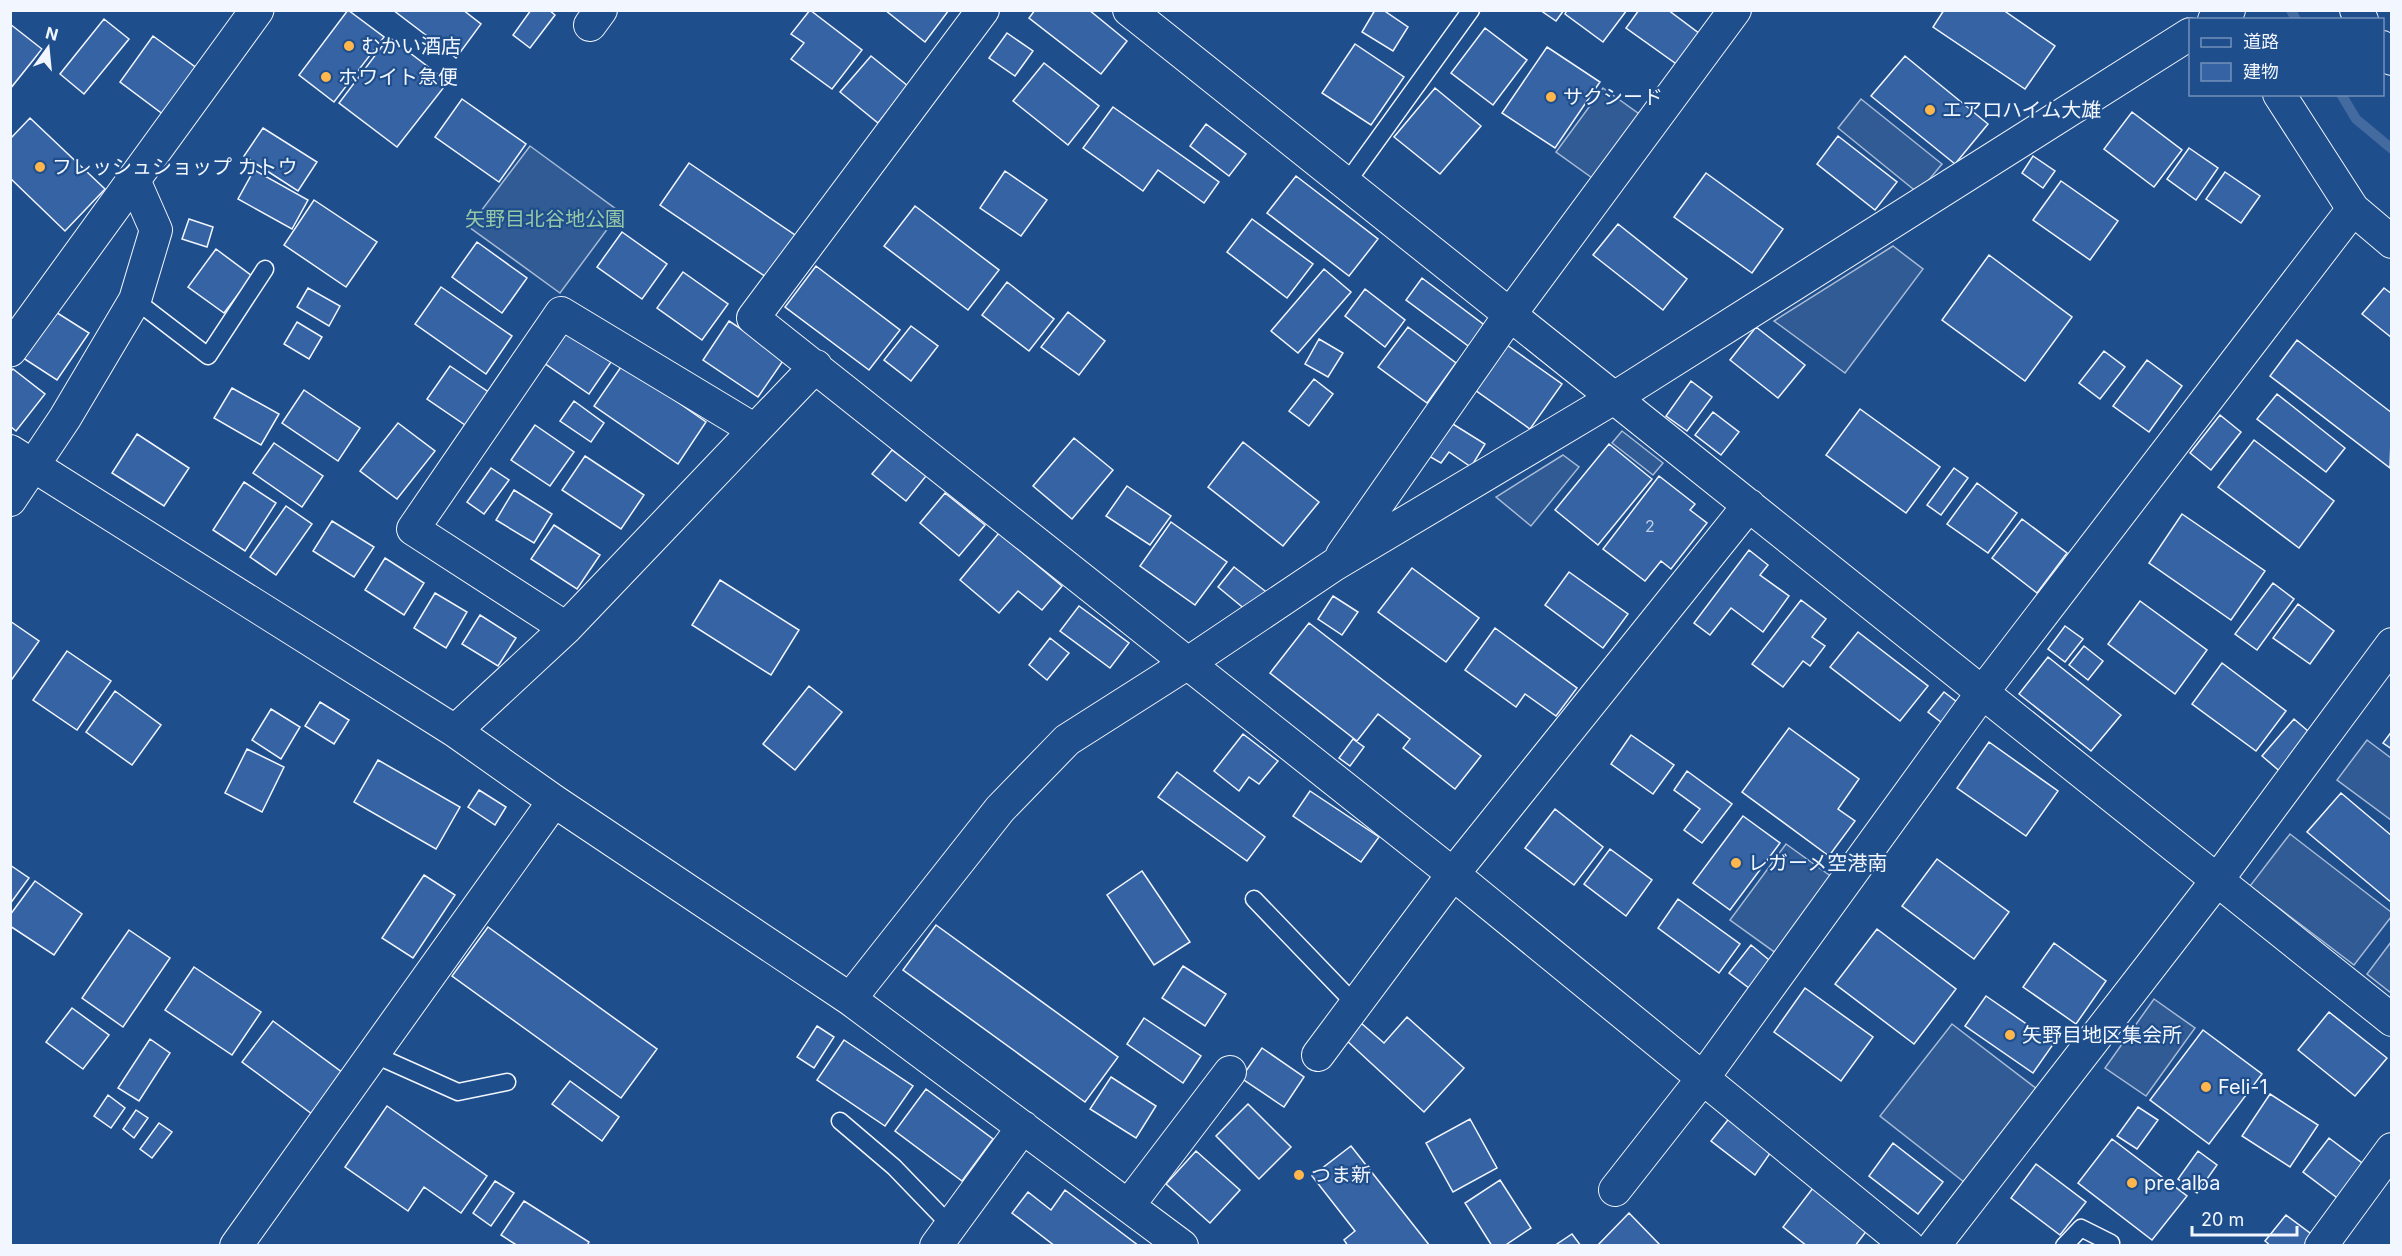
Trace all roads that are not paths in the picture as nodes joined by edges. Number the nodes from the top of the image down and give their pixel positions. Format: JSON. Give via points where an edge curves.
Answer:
{"nodes":[{"id":1,"x":257,"y":10,"type":"edge"},
{"id":2,"x":983,"y":10,"type":"edge"},
{"id":3,"x":1129,"y":10,"type":"edge"},
{"id":4,"x":1471,"y":10,"type":"edge"},
{"id":5,"x":1735,"y":10,"type":"edge"},
{"id":6,"x":2189,"y":35,"type":"edge"},
{"id":7,"x":2280,"y":96,"type":"edge"},
{"id":8,"x":134,"y":180,"type":"junction"},
{"id":9,"x":1346,"y":185,"type":"junction"},
{"id":10,"x":2353,"y":209,"type":"junction"},
{"id":11,"x":2391,"y":242,"type":"edge"},
{"id":12,"x":265,"y":268,"type":"dead end"},
{"id":13,"x":135,"y":300,"type":"junction"},
{"id":14,"x":1509,"y":316,"type":"junction"},
{"id":15,"x":10,"y":350,"type":"edge"},
{"id":16,"x":816,"y":366,"type":"junction"},
{"id":17,"x":1614,"y":398,"type":"junction"},
{"id":18,"x":755,"y":430,"type":"junction"},
{"id":19,"x":22,"y":459,"type":"edge"},
{"id":20,"x":10,"y":500,"type":"edge"},
{"id":21,"x":1749,"y":505,"type":"junction"},
{"id":22,"x":1334,"y":565,"type":"junction"},
{"id":23,"x":566,"y":627,"type":"junction"},
{"id":24,"x":2391,"y":644,"type":"edge"},
{"id":25,"x":1188,"y":663,"type":"junction"},
{"id":26,"x":1982,"y":693,"type":"junction"},
{"id":27,"x":455,"y":731,"type":"junction"},
{"id":28,"x":554,"y":801,"type":"junction"},
{"id":29,"x":1453,"y":874,"type":"junction"},
{"id":30,"x":2217,"y":879,"type":"junction"},
{"id":31,"x":1254,"y":900,"type":"dead end"},
{"id":32,"x":850,"y":999,"type":"junction"},
{"id":33,"x":1356,"y":1005,"type":"junction"},
{"id":34,"x":2391,"y":1020,"type":"edge"},
{"id":35,"x":373,"y":1054,"type":"junction"},
{"id":36,"x":1318,"y":1055,"type":"dead end"},
{"id":37,"x":1230,"y":1072,"type":"dead end"},
{"id":38,"x":1703,"y":1078,"type":"junction"},
{"id":39,"x":507,"y":1082,"type":"dead end"},
{"id":40,"x":840,"y":1121,"type":"dead end"},
{"id":41,"x":1023,"y":1127,"type":"junction"},
{"id":42,"x":2391,"y":1149,"type":"edge"},
{"id":43,"x":1615,"y":1190,"type":"dead end"},
{"id":44,"x":1128,"y":1206,"type":"junction"},
{"id":45,"x":943,"y":1235,"type":"edge"},
{"id":46,"x":2111,"y":1243,"type":"dead end"},
{"id":47,"x":240,"y":1244,"type":"edge"},
{"id":48,"x":1182,"y":1245,"type":"edge"},
{"id":49,"x":1908,"y":1245,"type":"edge"},
{"id":50,"x":1934,"y":1245,"type":"edge"},
{"id":51,"x":2064,"y":1245,"type":"edge"},
{"id":52,"x":2321,"y":1245,"type":"edge"}],
"edges":[{"from":1,"to":8,"type":"street"},
{"from":2,"to":16,"type":"street","via":[[753,318]]},
{"from":3,"to":9,"type":"street"},
{"from":4,"to":9,"type":"lane"},
{"from":5,"to":14,"type":"street"},
{"from":6,"to":17,"type":"street"},
{"from":7,"to":10,"type":"street"},
{"from":8,"to":13,"type":"street","via":[[156,230]]},
{"from":8,"to":15,"type":"street"},
{"from":9,"to":14,"type":"street"},
{"from":10,"to":11,"type":"street"},
{"from":10,"to":26,"type":"street"},
{"from":12,"to":13,"type":"lane","via":[[208,356]]},
{"from":13,"to":19,"type":"street","via":[[65,418]]},
{"from":14,"to":17,"type":"street"},
{"from":14,"to":22,"type":"street"},
{"from":16,"to":18,"type":"street"},
{"from":16,"to":25,"type":"street"},
{"from":17,"to":21,"type":"street"},
{"from":17,"to":22,"type":"street"},
{"from":18,"to":23,"type":"street"},
{"from":18,"to":23,"type":"street","via":[[561,313],[412,529]]},
{"from":19,"to":20,"type":"street"},
{"from":19,"to":27,"type":"street"},
{"from":21,"to":26,"type":"street"},
{"from":21,"to":29,"type":"street"},
{"from":22,"to":25,"type":"street"},
{"from":23,"to":27,"type":"street"},
{"from":24,"to":30,"type":"street"},
{"from":25,"to":29,"type":"street"},
{"from":25,"to":32,"type":"street","via":[[1067,740],[1000,809]]},
{"from":26,"to":30,"type":"street"},
{"from":26,"to":38,"type":"street"},
{"from":27,"to":28,"type":"street"},
{"from":28,"to":32,"type":"street"},
{"from":28,"to":35,"type":"street"},
{"from":29,"to":33,"type":"street"},
{"from":29,"to":38,"type":"street"},
{"from":30,"to":34,"type":"street"},
{"from":30,"to":50,"type":"street"},
{"from":31,"to":33,"type":"lane"},
{"from":32,"to":41,"type":"street"},
{"from":33,"to":36,"type":"street"},
{"from":35,"to":39,"type":"lane","via":[[458,1092]]},
{"from":35,"to":47,"type":"street"},
{"from":37,"to":44,"type":"street"},
{"from":38,"to":43,"type":"street"},
{"from":38,"to":49,"type":"street"},
{"from":40,"to":45,"type":"lane","via":[[894,1167]]},
{"from":41,"to":44,"type":"street"},
{"from":41,"to":45,"type":"street"},
{"from":42,"to":52,"type":"street"},
{"from":44,"to":48,"type":"street"},
{"from":46,"to":51,"type":"lane","via":[[2081,1228]]}]}
